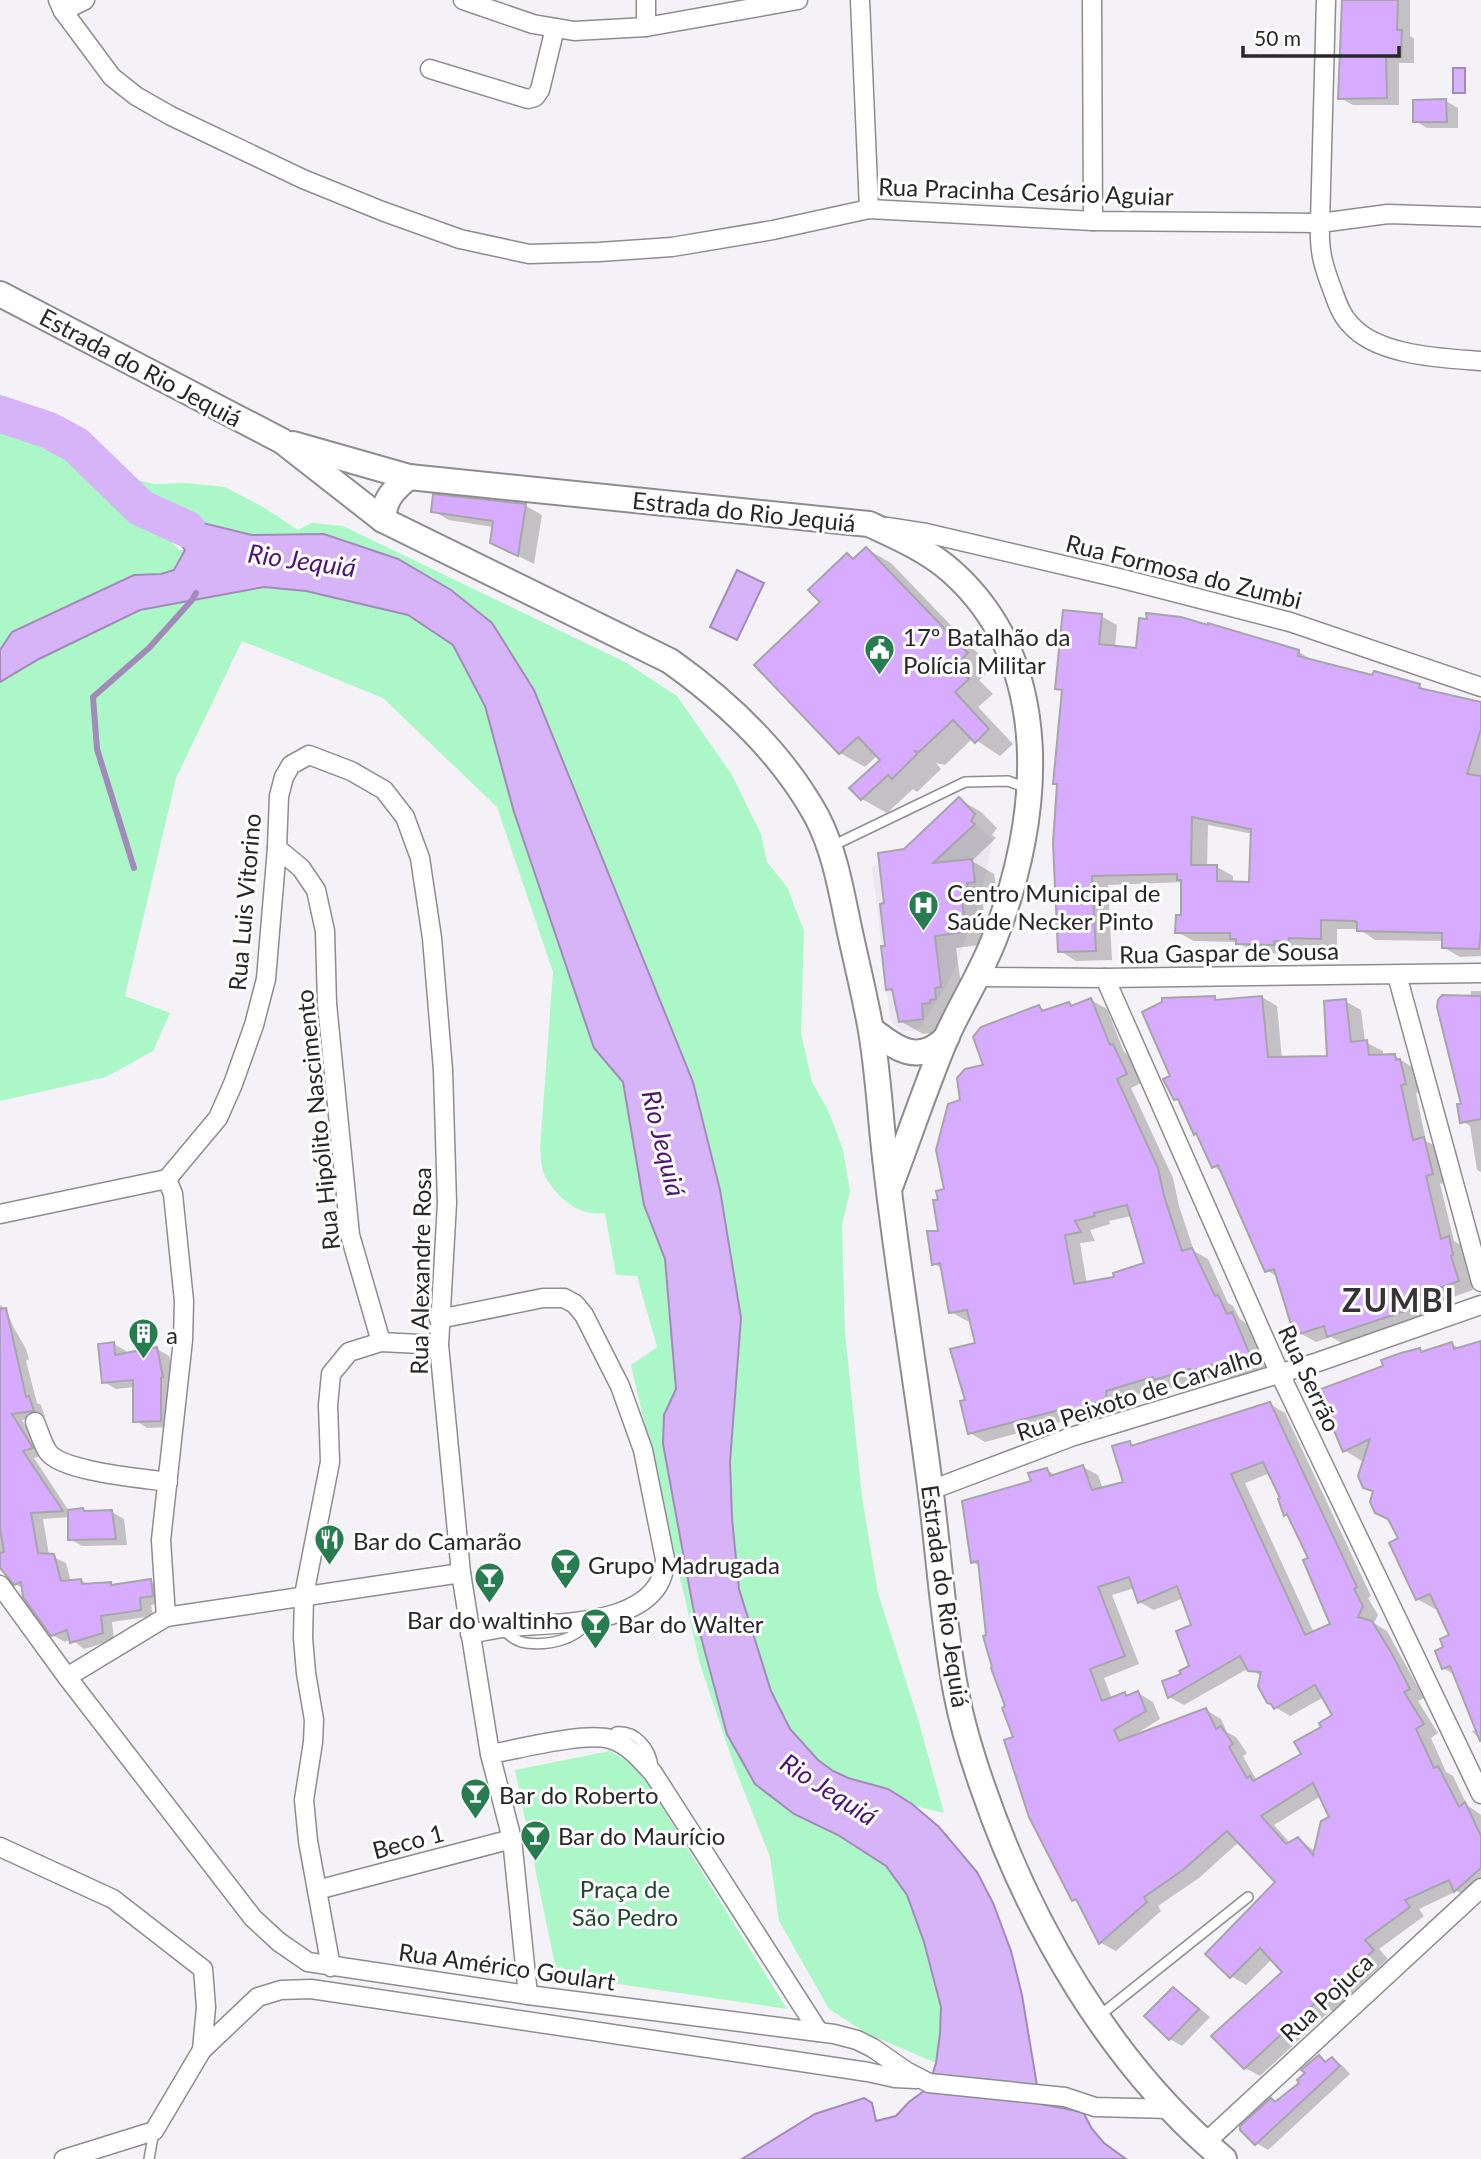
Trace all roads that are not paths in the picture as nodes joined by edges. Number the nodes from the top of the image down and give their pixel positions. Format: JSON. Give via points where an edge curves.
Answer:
{"nodes":[{"id":1,"x":85,"y":0,"type":"edge"},
{"id":2,"x":463,"y":0,"type":"edge"},
{"id":3,"x":646,"y":0,"type":"edge"},
{"id":4,"x":798,"y":0,"type":"edge"},
{"id":5,"x":860,"y":0,"type":"edge"},
{"id":6,"x":1092,"y":0,"type":"edge"},
{"id":7,"x":1326,"y":0,"type":"edge"},
{"id":8,"x":60,"y":5,"type":"edge"},
{"id":9,"x":646,"y":27,"type":"junction"},
{"id":10,"x":555,"y":28,"type":"junction"},
{"id":11,"x":430,"y":69,"type":"dead end"},
{"id":12,"x":869,"y":209,"type":"junction"},
{"id":13,"x":1481,"y":217,"type":"edge"},
{"id":14,"x":1093,"y":221,"type":"junction"},
{"id":15,"x":1320,"y":223,"type":"junction"},
{"id":16,"x":0,"y":293,"type":"edge"},
{"id":17,"x":1481,"y":361,"type":"edge"},
{"id":18,"x":282,"y":441,"type":"junction"},
{"id":19,"x":409,"y":477,"type":"junction"},
{"id":20,"x":383,"y":520,"type":"junction"},
{"id":21,"x":869,"y":523,"type":"junction"},
{"id":22,"x":1481,"y":687,"type":"edge"},
{"id":23,"x":321,"y":758,"type":"joint"},
{"id":24,"x":1029,"y":788,"type":"junction"},
{"id":25,"x":830,"y":847,"type":"junction"},
{"id":26,"x":277,"y":848,"type":"junction"},
{"id":27,"x":1481,"y":973,"type":"edge"},
{"id":28,"x":1396,"y":975,"type":"junction"},
{"id":29,"x":977,"y":977,"type":"junction"},
{"id":30,"x":1105,"y":978,"type":"junction"},
{"id":31,"x":871,"y":1029,"type":"junction"},
{"id":32,"x":947,"y":1037,"type":"junction"},
{"id":33,"x":167,"y":1179,"type":"junction"},
{"id":34,"x":889,"y":1190,"type":"junction"},
{"id":35,"x":0,"y":1214,"type":"edge"},
{"id":36,"x":1481,"y":1282,"type":"edge"},
{"id":37,"x":1481,"y":1305,"type":"edge"},
{"id":38,"x":439,"y":1319,"type":"junction"},
{"id":39,"x":381,"y":1342,"type":"junction"},
{"id":40,"x":439,"y":1345,"type":"junction"},
{"id":41,"x":1280,"y":1374,"type":"junction"},
{"id":42,"x":35,"y":1422,"type":"dead end"},
{"id":43,"x":168,"y":1482,"type":"junction"},
{"id":44,"x":931,"y":1490,"type":"junction"},
{"id":45,"x":461,"y":1573,"type":"junction"},
{"id":46,"x":0,"y":1585,"type":"edge"},
{"id":47,"x":304,"y":1595,"type":"junction"},
{"id":48,"x":166,"y":1617,"type":"junction"},
{"id":49,"x":470,"y":1634,"type":"junction"},
{"id":50,"x":67,"y":1676,"type":"junction"},
{"id":51,"x":491,"y":1754,"type":"junction"},
{"id":52,"x":1481,"y":1794,"type":"edge"},
{"id":53,"x":512,"y":1839,"type":"junction"},
{"id":54,"x":0,"y":1847,"type":"edge"},
{"id":55,"x":1481,"y":1888,"type":"edge"},
{"id":56,"x":317,"y":1890,"type":"junction"},
{"id":57,"x":1248,"y":1897,"type":"dead end"},
{"id":58,"x":331,"y":1967,"type":"junction"},
{"id":59,"x":528,"y":1995,"type":"junction"},
{"id":60,"x":1098,"y":2016,"type":"junction"},
{"id":61,"x":819,"y":2032,"type":"junction"},
{"id":62,"x":202,"y":2050,"type":"junction"},
{"id":63,"x":924,"y":2081,"type":"junction"},
{"id":64,"x":1171,"y":2109,"type":"junction"},
{"id":65,"x":155,"y":2131,"type":"junction"},
{"id":66,"x":1205,"y":2143,"type":"junction"},
{"id":67,"x":64,"y":2159,"type":"edge"},
{"id":68,"x":149,"y":2159,"type":"edge"},
{"id":69,"x":1224,"y":2159,"type":"edge"}],
"edges":[{"from":1,"to":8,"type":"street"},
{"from":2,"to":10,"type":"street"},
{"from":3,"to":9,"type":"street"},
{"from":4,"to":9,"type":"street"},
{"from":5,"to":12,"type":"street"},
{"from":6,"to":14,"type":"street"},
{"from":7,"to":15,"type":"street"},
{"from":8,"to":12,"type":"street","name":"Rua Pracinha Cesário Aguiar","via":[[112,77],[136,96],[303,179],[460,239],[529,254],[599,252],[697,243]]},
{"from":9,"to":10,"type":"street","via":[[574,32]]},
{"from":10,"to":11,"type":"street","via":[[540,90],[528,100]]},
{"from":12,"to":14,"type":"street","name":"Rua Pracinha Cesário Aguiar"},
{"from":13,"to":15,"type":"street","name":"Rua Pracinha Cesário Aguiar","via":[[1388,214]]},
{"from":14,"to":15,"type":"street","name":"Rua Pracinha Cesário Aguiar"},
{"from":15,"to":17,"type":"street","via":[[1319,249],[1350,326],[1379,344],[1415,355]]},
{"from":16,"to":18,"type":"main road","name":"Estrada do Rio Jequiá"},
{"from":18,"to":19,"type":"main road","name":"Estrada do Rio Jequiá"},
{"from":18,"to":20,"type":"main road","name":"Estrada do Rio Jequiá"},
{"from":19,"to":20,"type":"main road","via":[[388,496]]},
{"from":19,"to":21,"type":"main road","name":"Estrada do Rio Jequiá"},
{"from":20,"to":25,"type":"main road","name":"Estrada do Rio Jequiá","via":[[615,632],[704,685],[780,761],[814,812]]},
{"from":21,"to":22,"type":"street","name":"Rua Formosa do Zumbi","via":[[1123,579],[1290,622]]},
{"from":21,"to":24,"type":"main road","name":"Estrada do Rio Jequiá","via":[[919,548],[951,571],[998,628],[1026,702]]},
{"from":23,"to":26,"type":"street","name":"Rua Luis Vitorino","via":[[309,755],[300,759],[284,776]]},
{"from":23,"to":38,"type":"street","name":"Rua Alexandre Rosa","via":[[384,790],[405,817],[421,858],[443,1070],[447,1203]]},
{"from":24,"to":25,"type":"lane","via":[[1008,781],[965,782]]},
{"from":24,"to":29,"type":"main road","name":"Estrada do Rio Jequiá","via":[[1016,876]]},
{"from":25,"to":31,"type":"main road","name":"Estrada do Rio Jequiá"},
{"from":26,"to":33,"type":"street","name":"Rua Luis Vitorino","via":[[266,979],[254,1026],[218,1118]]},
{"from":26,"to":39,"type":"street","name":"Rua Hipólito Nascimento","via":[[301,868],[316,890],[325,931],[327,1004],[350,1235]]},
{"from":27,"to":28,"type":"street","name":"Rua Gaspar de Sousa"},
{"from":28,"to":30,"type":"street","name":"Rua Gaspar de Sousa"},
{"from":28,"to":36,"type":"street"},
{"from":29,"to":30,"type":"street","name":"Rua Gaspar de Sousa"},
{"from":29,"to":32,"type":"main road","name":"Estrada do Rio Jequiá"},
{"from":30,"to":41,"type":"street","name":"Rua Serrão"},
{"from":31,"to":32,"type":"main road","via":[[907,1052],[925,1051]]},
{"from":31,"to":34,"type":"main road","name":"Estrada do Rio Jequiá"},
{"from":32,"to":34,"type":"main road","name":"Estrada do Rio Jequiá"},
{"from":33,"to":35,"type":"street"},
{"from":33,"to":43,"type":"street","via":[[173,1194],[184,1301]]},
{"from":34,"to":44,"type":"main road","name":"Estrada do Rio Jequiá"},
{"from":37,"to":41,"type":"street","name":"Rua Peixoto de Carvalho"},
{"from":38,"to":40,"type":"street","name":"Rua Alexandre Rosa"},
{"from":38,"to":49,"type":"street","via":[[543,1297],[564,1298],[575,1304],[620,1386],[643,1450],[665,1559],[665,1572],[656,1588],[647,1599],[628,1608],[589,1620]]},
{"from":39,"to":40,"type":"street"},
{"from":39,"to":47,"type":"street","via":[[349,1352],[331,1374],[330,1462]]},
{"from":40,"to":45,"type":"street","name":"Rua Alexandre Rosa"},
{"from":41,"to":44,"type":"street","name":"Rua Peixoto de Carvalho","via":[[1071,1437]]},
{"from":41,"to":52,"type":"street","name":"Rua Serrão"},
{"from":42,"to":43,"type":"street","via":[[48,1452],[58,1461]]},
{"from":43,"to":48,"type":"street","via":[[162,1540]]},
{"from":44,"to":60,"type":"main road","name":"Estrada do Rio Jequiá","via":[[956,1695],[975,1764],[1037,1916]]},
{"from":45,"to":47,"type":"street"},
{"from":45,"to":49,"type":"street","name":"Rua Alexandre Rosa"},
{"from":46,"to":50,"type":"street","name":"Rua Américo Goulart"},
{"from":47,"to":48,"type":"street"},
{"from":47,"to":56,"type":"street","via":[[303,1638],[314,1720],[304,1800]]},
{"from":48,"to":50,"type":"street"},
{"from":49,"to":51,"type":"street","name":"Rua Alexandre Rosa"},
{"from":50,"to":58,"type":"street","name":"Rua Américo Goulart","via":[[253,1918],[296,1955]]},
{"from":51,"to":53,"type":"street","name":"Rua Alexandre Rosa"},
{"from":51,"to":61,"type":"street","via":[[584,1738],[609,1739],[634,1753],[653,1773]]},
{"from":53,"to":56,"type":"street","name":"Beco 1"},
{"from":53,"to":59,"type":"street","name":"Rua Alexandre Rosa"},
{"from":54,"to":62,"type":"street","via":[[113,1899],[203,1969]]},
{"from":55,"to":66,"type":"street","name":"Rua Pojuca"},
{"from":56,"to":58,"type":"street"},
{"from":57,"to":60,"type":"lane"},
{"from":58,"to":59,"type":"street","name":"Rua Américo Goulart"},
{"from":59,"to":61,"type":"street","name":"Rua Américo Goulart"},
{"from":60,"to":64,"type":"main road","name":"Estrada do Rio Jequiá","via":[[1120,2051]]},
{"from":61,"to":63,"type":"street","name":"Rua Américo Goulart","via":[[857,2040]]},
{"from":62,"to":63,"type":"street","via":[[258,1997],[311,1989]]},
{"from":62,"to":65,"type":"street"},
{"from":63,"to":64,"type":"street","name":"Rua Américo Goulart","via":[[1065,2097],[1095,2107]]},
{"from":64,"to":66,"type":"main road","name":"Estrada do Rio Jequiá"},
{"from":65,"to":67,"type":"street"},
{"from":65,"to":68,"type":"lane"},
{"from":66,"to":69,"type":"main road","name":"Estrada do Rio Jequiá"}]}
